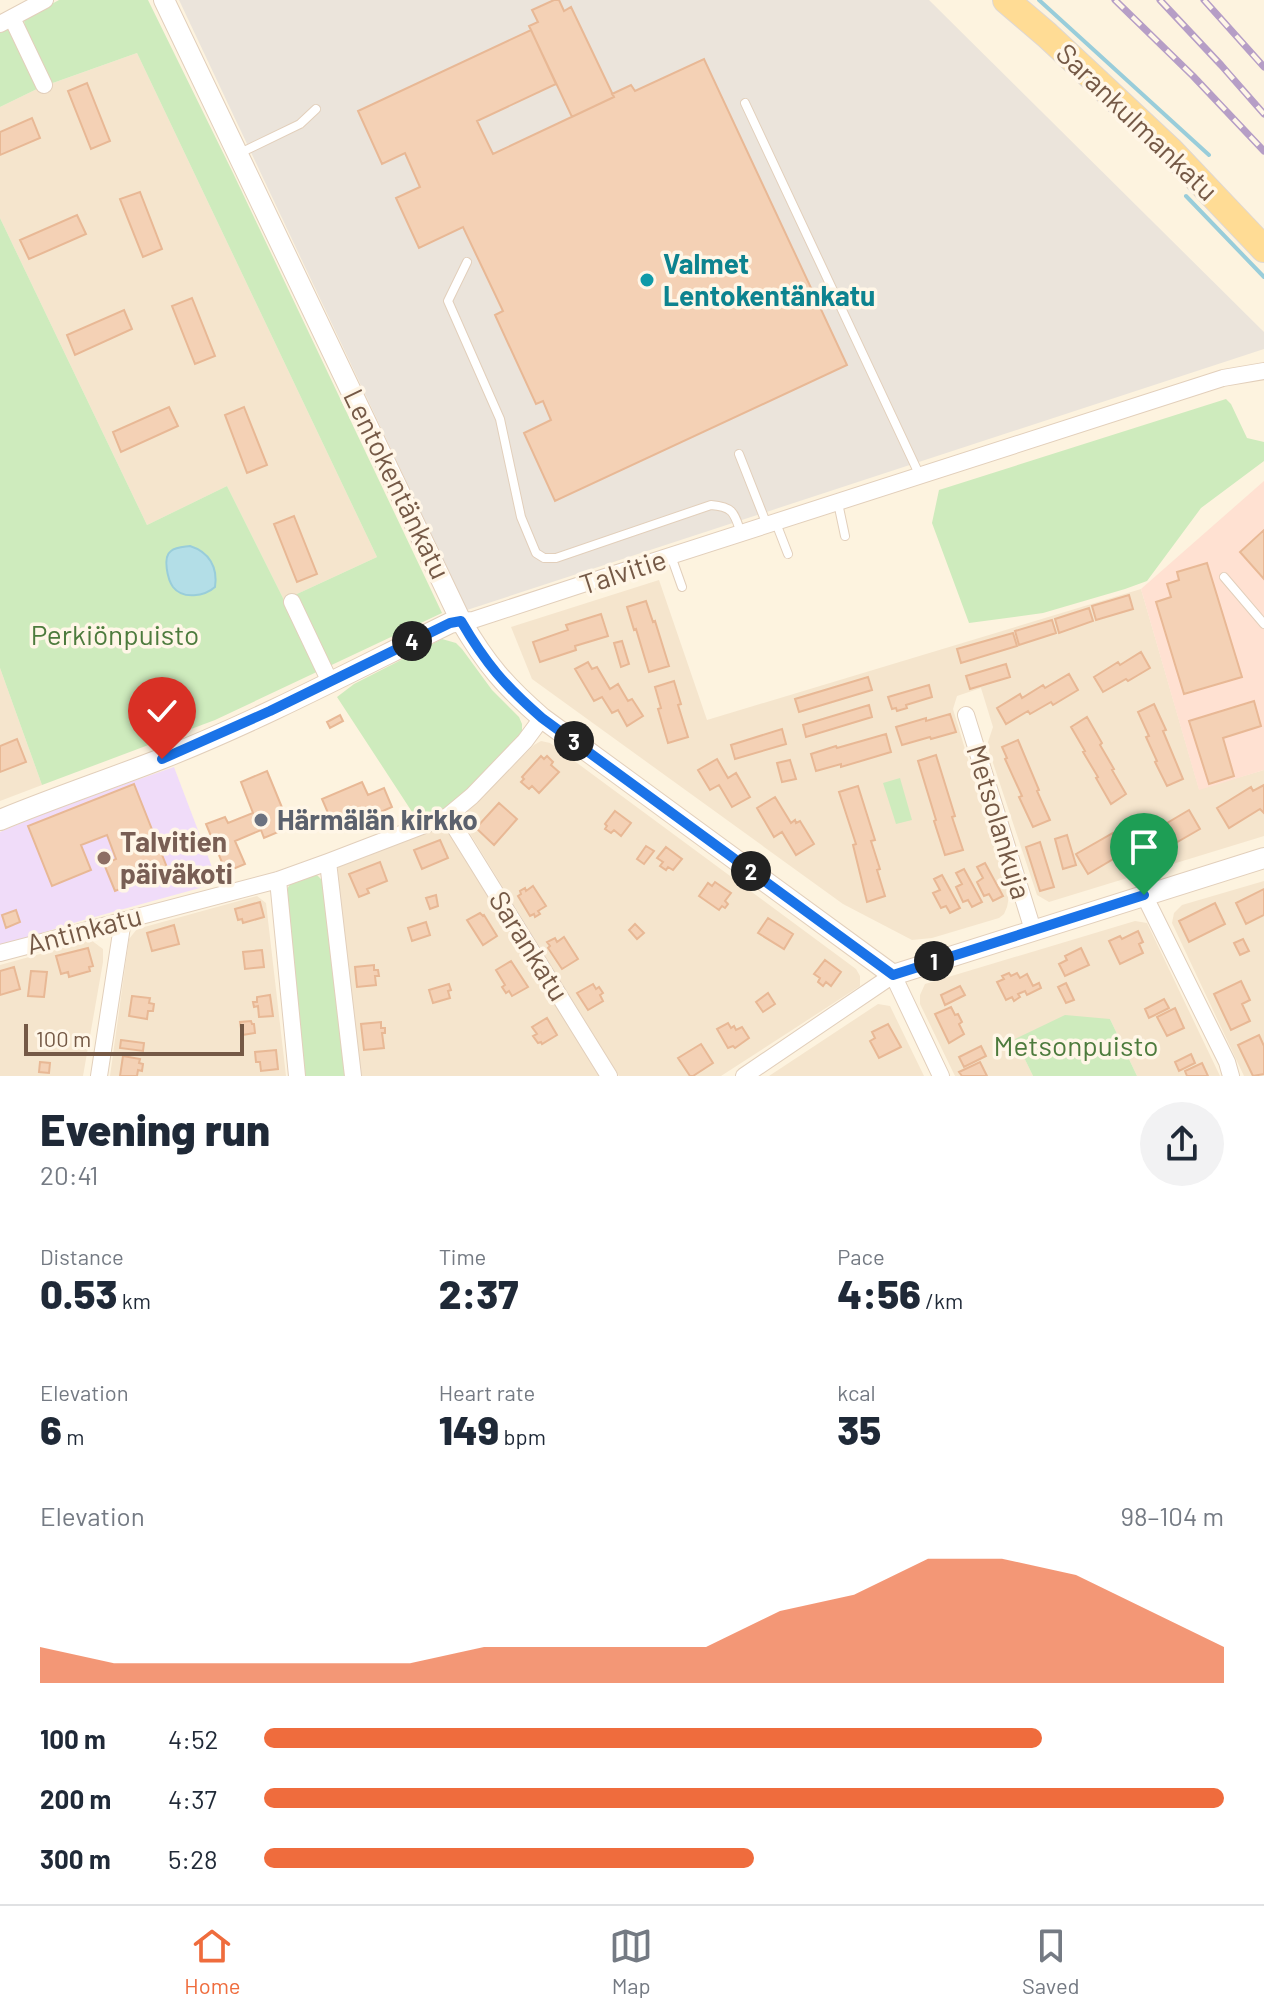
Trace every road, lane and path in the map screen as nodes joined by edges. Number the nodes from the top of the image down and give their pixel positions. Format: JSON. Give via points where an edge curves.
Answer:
{"nodes":[{"id":1,"x":45,"y":0,"type":"edge"},
{"id":2,"x":164,"y":0,"type":"edge"},
{"id":3,"x":1006,"y":0,"type":"edge"},
{"id":4,"x":6,"y":21,"type":"edge"},
{"id":5,"x":44,"y":85,"type":"dead end"},
{"id":6,"x":745,"y":103,"type":"dead end"},
{"id":7,"x":316,"y":109,"type":"dead end"},
{"id":8,"x":238,"y":154,"type":"junction"},
{"id":9,"x":1264,"y":249,"type":"edge"},
{"id":10,"x":467,"y":262,"type":"dead end"},
{"id":11,"x":1264,"y":371,"type":"edge"},
{"id":12,"x":739,"y":454,"type":"dead end"},
{"id":13,"x":920,"y":476,"type":"junction"},
{"id":14,"x":838,"y":503,"type":"junction"},
{"id":15,"x":772,"y":524,"type":"junction"},
{"id":16,"x":741,"y":534,"type":"junction"},
{"id":17,"x":845,"y":536,"type":"dead end"},
{"id":18,"x":788,"y":554,"type":"dead end"},
{"id":19,"x":671,"y":556,"type":"junction"},
{"id":20,"x":1224,"y":577,"type":"dead end"},
{"id":21,"x":682,"y":587,"type":"dead end"},
{"id":22,"x":292,"y":602,"type":"dead end"},
{"id":23,"x":461,"y":621,"type":"junction"},
{"id":24,"x":1264,"y":624,"type":"edge"},
{"id":25,"x":330,"y":682,"type":"junction"},
{"id":26,"x":966,"y":715,"type":"dead end"},
{"id":27,"x":542,"y":718,"type":"junction"},
{"id":28,"x":448,"y":816,"type":"junction"},
{"id":29,"x":0,"y":820,"type":"edge"},
{"id":30,"x":1264,"y":858,"type":"edge"},
{"id":31,"x":328,"y":862,"type":"junction"},
{"id":32,"x":278,"y":880,"type":"junction"},
{"id":33,"x":1144,"y":895,"type":"junction"},
{"id":34,"x":123,"y":920,"type":"junction"},
{"id":35,"x":1033,"y":930,"type":"junction"},
{"id":36,"x":0,"y":953,"type":"edge"},
{"id":37,"x":893,"y":975,"type":"junction"},
{"id":38,"x":99,"y":1076,"type":"edge"},
{"id":39,"x":297,"y":1076,"type":"edge"},
{"id":40,"x":353,"y":1076,"type":"edge"},
{"id":41,"x":609,"y":1076,"type":"edge"},
{"id":42,"x":744,"y":1076,"type":"edge"},
{"id":43,"x":941,"y":1076,"type":"edge"},
{"id":44,"x":1231,"y":1076,"type":"edge"}],
"edges":[{"from":1,"to":4,"type":"street"},
{"from":2,"to":8,"type":"street","name":"Lentokentänkatu"},
{"from":3,"to":9,"type":"main road","name":"Sarankulmankatu","via":[[1170,150]]},
{"from":4,"to":5,"type":"street"},
{"from":6,"to":13,"type":"lane"},
{"from":7,"to":8,"type":"lane","via":[[300,124]]},
{"from":8,"to":23,"type":"street","name":"Lentokentänkatu"},
{"from":10,"to":16,"type":"lane","via":[[448,301],[500,419],[521,517],[536,553],[556,558],[711,505],[733,512]]},
{"from":11,"to":13,"type":"street","name":"Talvitie","via":[[1223,378]]},
{"from":12,"to":15,"type":"lane"},
{"from":13,"to":14,"type":"street","name":"Talvitie"},
{"from":14,"to":15,"type":"street","name":"Talvitie"},
{"from":14,"to":17,"type":"lane"},
{"from":15,"to":16,"type":"street","name":"Talvitie"},
{"from":15,"to":18,"type":"lane"},
{"from":16,"to":19,"type":"street","name":"Talvitie"},
{"from":19,"to":21,"type":"lane"},
{"from":19,"to":23,"type":"street","name":"Talvitie"},
{"from":20,"to":24,"type":"lane"},
{"from":22,"to":25,"type":"street"},
{"from":23,"to":25,"type":"street","name":"Talvitie"},
{"from":23,"to":27,"type":"street","name":"Lentokentänkatu","via":[[494,672]]},
{"from":25,"to":29,"type":"street","name":"Talvitie","via":[[162,759]]},
{"from":26,"to":35,"type":"street","name":"Metsolankuja"},
{"from":27,"to":28,"type":"street","name":"Antinkatu"},
{"from":27,"to":37,"type":"street","name":"Lentokentänkatu"},
{"from":28,"to":31,"type":"street","name":"Antinkatu"},
{"from":28,"to":41,"type":"street","name":"Sarankatu"},
{"from":30,"to":33,"type":"street"},
{"from":31,"to":32,"type":"street","name":"Antinkatu"},
{"from":31,"to":40,"type":"street"},
{"from":32,"to":34,"type":"street","name":"Antinkatu"},
{"from":32,"to":39,"type":"street"},
{"from":33,"to":35,"type":"street"},
{"from":33,"to":44,"type":"street"},
{"from":34,"to":36,"type":"street","name":"Antinkatu"},
{"from":34,"to":38,"type":"street"},
{"from":35,"to":37,"type":"street"},
{"from":37,"to":42,"type":"street"},
{"from":37,"to":43,"type":"street","name":"Lentokentänkatu"}]}
